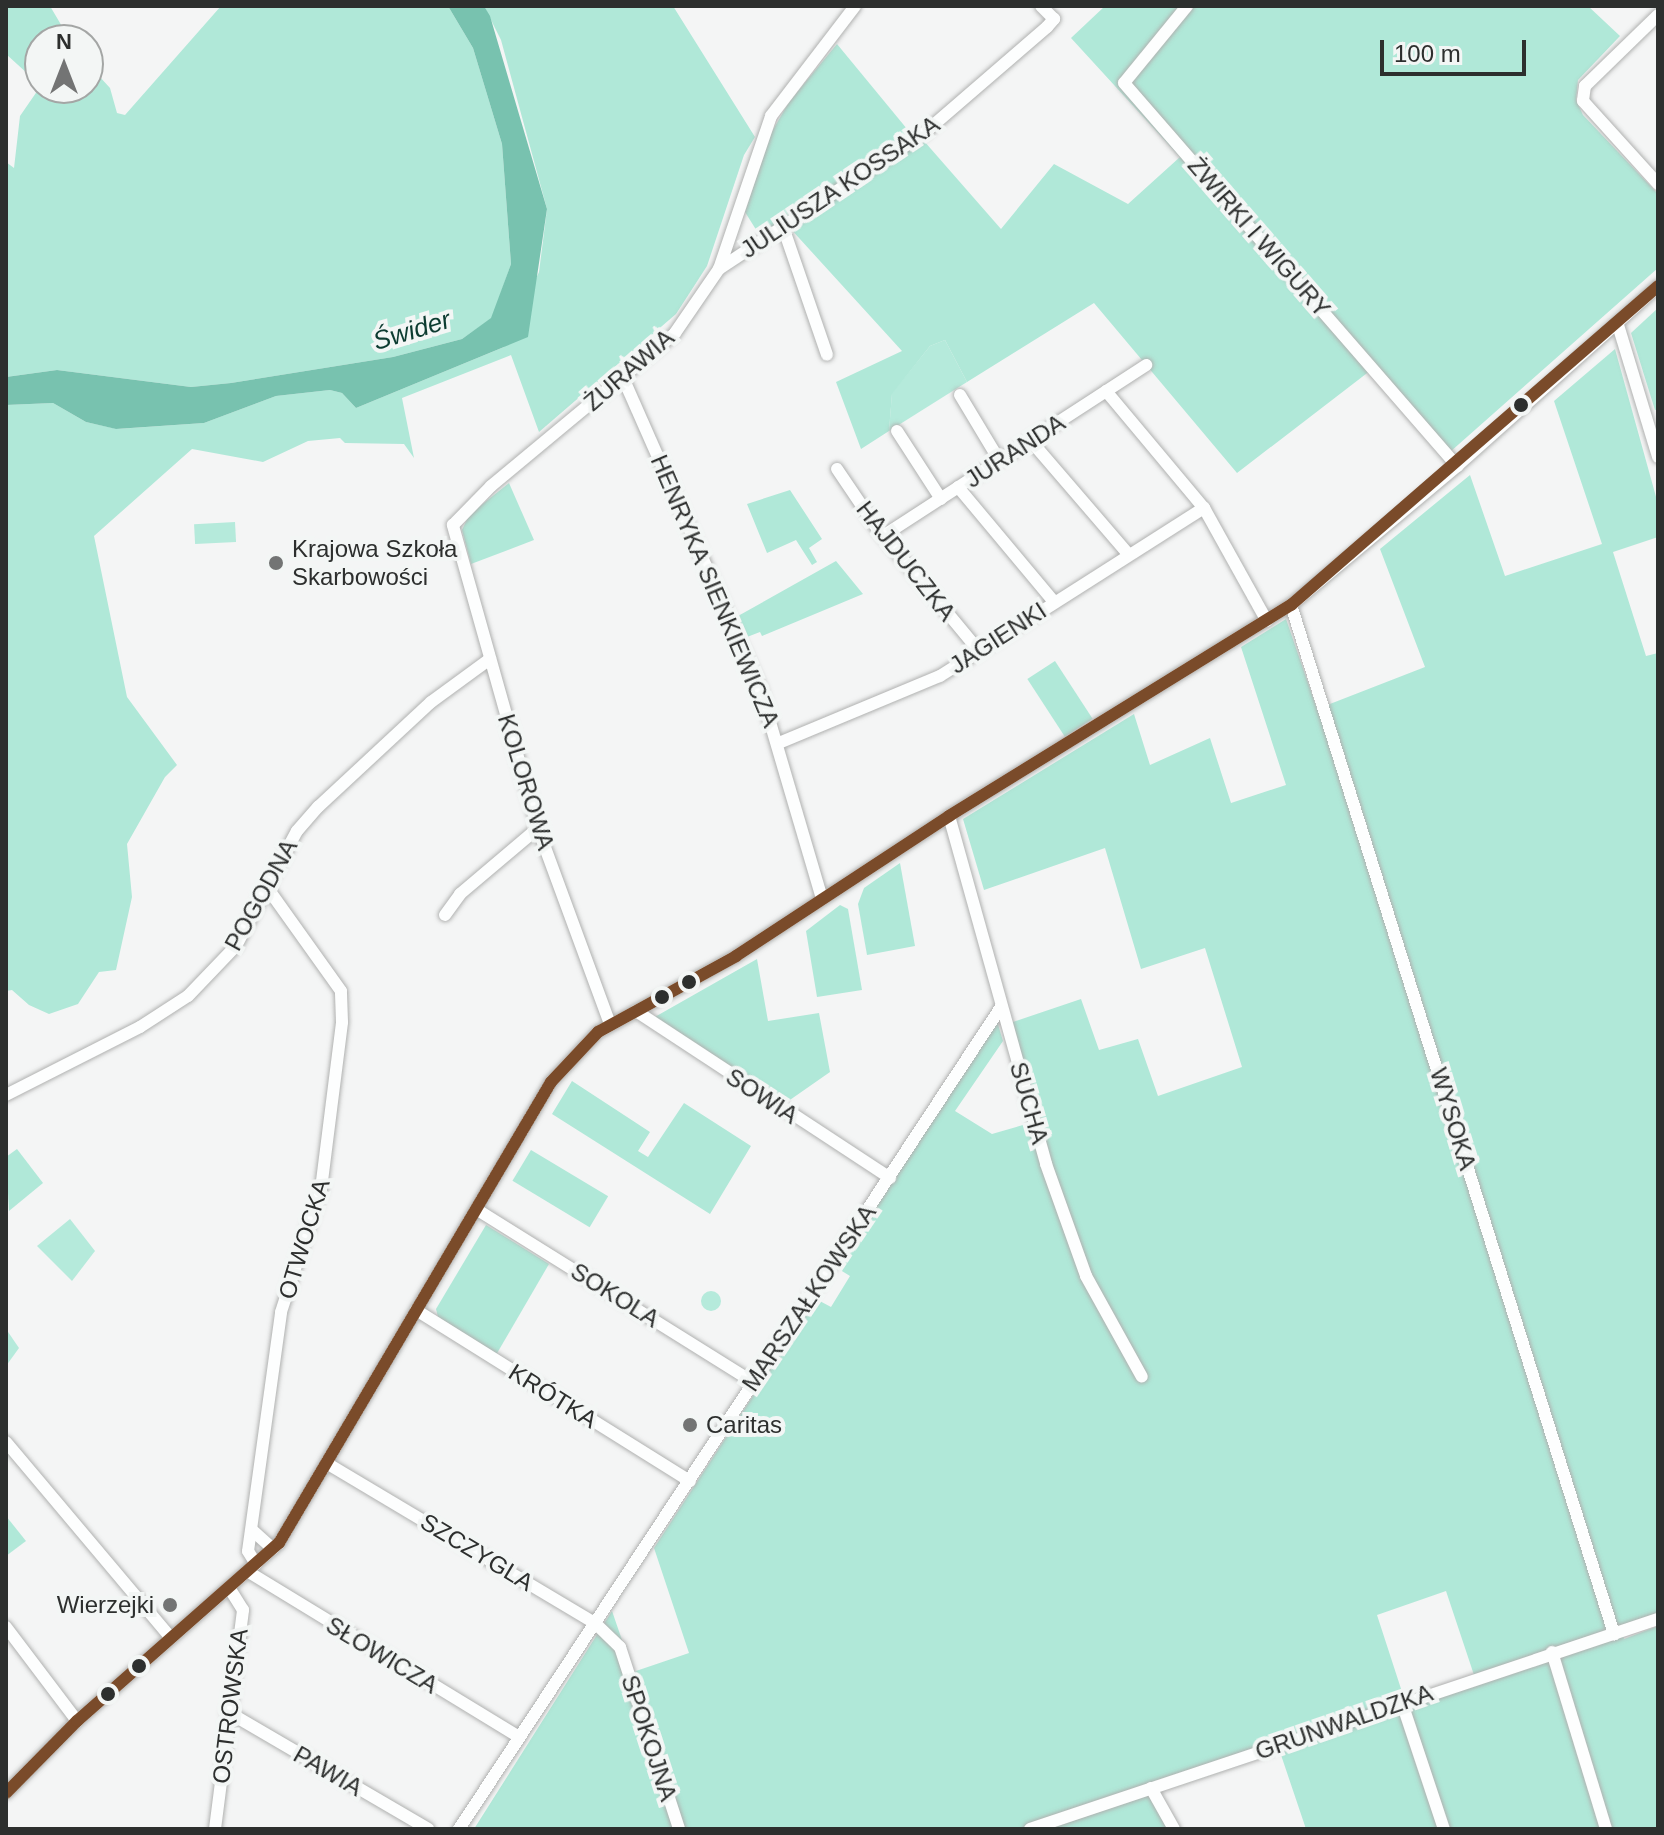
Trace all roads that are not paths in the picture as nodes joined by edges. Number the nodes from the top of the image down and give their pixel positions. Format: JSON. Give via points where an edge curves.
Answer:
{"nodes":[{"id":1,"x":855,"y":6,"type":"edge"},
{"id":2,"x":1041,"y":6,"type":"edge"},
{"id":3,"x":1187,"y":6,"type":"edge"},
{"id":4,"x":1658,"y":15,"type":"edge"},
{"id":5,"x":1658,"y":184,"type":"edge"},
{"id":6,"x":735,"y":226,"type":"junction"},
{"id":7,"x":783,"y":227,"type":"junction"},
{"id":8,"x":755,"y":245,"type":"junction"},
{"id":9,"x":719,"y":269,"type":"junction"},
{"id":10,"x":1658,"y":286,"type":"edge"},
{"id":11,"x":1618,"y":325,"type":"junction"},
{"id":12,"x":827,"y":355,"type":"dead end"},
{"id":13,"x":1146,"y":365,"type":"dead end"},
{"id":14,"x":624,"y":380,"type":"junction"},
{"id":15,"x":1106,"y":391,"type":"junction"},
{"id":16,"x":960,"y":395,"type":"dead end"},
{"id":17,"x":897,"y":431,"type":"dead end"},
{"id":18,"x":1031,"y":441,"type":"junction"},
{"id":19,"x":1658,"y":457,"type":"edge"},
{"id":20,"x":999,"y":460,"type":"junction"},
{"id":21,"x":1457,"y":466,"type":"junction"},
{"id":22,"x":837,"y":469,"type":"dead end"},
{"id":23,"x":958,"y":487,"type":"junction"},
{"id":24,"x":941,"y":499,"type":"junction"},
{"id":25,"x":1204,"y":508,"type":"junction"},
{"id":26,"x":454,"y":535,"type":"joint"},
{"id":27,"x":883,"y":536,"type":"junction"},
{"id":28,"x":1129,"y":555,"type":"junction"},
{"id":29,"x":1054,"y":602,"type":"junction"},
{"id":30,"x":1291,"y":605,"type":"junction"},
{"id":31,"x":1267,"y":621,"type":"junction"},
{"id":32,"x":979,"y":651,"type":"junction"},
{"id":33,"x":490,"y":659,"type":"junction"},
{"id":34,"x":779,"y":743,"type":"junction"},
{"id":35,"x":949,"y":816,"type":"junction"},
{"id":36,"x":538,"y":828,"type":"junction"},
{"id":37,"x":266,"y":886,"type":"junction"},
{"id":38,"x":822,"y":899,"type":"junction"},
{"id":39,"x":445,"y":915,"type":"dead end"},
{"id":40,"x":1001,"y":1007,"type":"junction"},
{"id":41,"x":636,"y":1011,"type":"junction"},
{"id":42,"x":610,"y":1024,"type":"junction"},
{"id":43,"x":6,"y":1095,"type":"edge"},
{"id":44,"x":890,"y":1178,"type":"junction"},
{"id":45,"x":476,"y":1209,"type":"junction"},
{"id":46,"x":416,"y":1310,"type":"junction"},
{"id":47,"x":1142,"y":1377,"type":"dead end"},
{"id":48,"x":753,"y":1382,"type":"junction"},
{"id":49,"x":6,"y":1442,"type":"edge"},
{"id":50,"x":328,"y":1464,"type":"junction"},
{"id":51,"x":690,"y":1481,"type":"junction"},
{"id":52,"x":252,"y":1530,"type":"junction"},
{"id":53,"x":273,"y":1549,"type":"junction"},
{"id":54,"x":251,"y":1568,"type":"junction"},
{"id":55,"x":229,"y":1588,"type":"junction"},
{"id":56,"x":1658,"y":1619,"type":"edge"},
{"id":57,"x":595,"y":1623,"type":"junction"},
{"id":58,"x":6,"y":1627,"type":"edge"},
{"id":59,"x":1614,"y":1634,"type":"junction"},
{"id":60,"x":171,"y":1638,"type":"junction"},
{"id":61,"x":620,"y":1647,"type":"joint"},
{"id":62,"x":1552,"y":1652,"type":"junction"},
{"id":63,"x":1402,"y":1703,"type":"junction"},
{"id":64,"x":228,"y":1712,"type":"junction"},
{"id":65,"x":77,"y":1721,"type":"junction"},
{"id":66,"x":519,"y":1737,"type":"junction"},
{"id":67,"x":1151,"y":1788,"type":"junction"},
{"id":68,"x":6,"y":1793,"type":"edge"},
{"id":69,"x":215,"y":1829,"type":"edge"},
{"id":70,"x":428,"y":1829,"type":"edge"},
{"id":71,"x":459,"y":1829,"type":"edge"},
{"id":72,"x":679,"y":1829,"type":"edge"},
{"id":73,"x":1030,"y":1829,"type":"edge"},
{"id":74,"x":1174,"y":1829,"type":"edge"},
{"id":75,"x":1444,"y":1829,"type":"edge"},
{"id":76,"x":1606,"y":1829,"type":"edge"}],
"edges":[{"from":1,"to":6,"type":"street","name":"ŻURAWIA","via":[[771,116]]},
{"from":2,"to":7,"type":"street","name":"JULIUSZA KOSSAKA","via":[[1054,19],[1047,27],[934,124]]},
{"from":3,"to":21,"type":"street","name":"ŻWIRKI I WIGURY","via":[[1124,83]]},
{"from":4,"to":5,"type":"street","via":[[1585,86],[1583,101]]},
{"from":6,"to":8,"type":"street"},
{"from":6,"to":9,"type":"street","name":"ŻURAWIA"},
{"from":7,"to":8,"type":"street","name":"JULIUSZA KOSSAKA"},
{"from":7,"to":12,"type":"street"},
{"from":8,"to":9,"type":"street","name":"JULIUSZA KOSSAKA"},
{"from":9,"to":14,"type":"street","name":"ŻURAWIA","via":[[675,333]]},
{"from":10,"to":11,"type":"street"},
{"from":11,"to":19,"type":"street"},
{"from":11,"to":21,"type":"street"},
{"from":13,"to":15,"type":"street","name":"JURANDA"},
{"from":14,"to":26,"type":"street","name":"ŻURAWIA","via":[[466,508],[453,525]]},
{"from":14,"to":34,"type":"street","name":"HENRYKA SIENKIEWICZA","via":[[714,579]]},
{"from":15,"to":18,"type":"street","name":"JURANDA"},
{"from":15,"to":25,"type":"street"},
{"from":16,"to":20,"type":"street"},
{"from":17,"to":24,"type":"street"},
{"from":18,"to":20,"type":"street","name":"JURANDA"},
{"from":18,"to":28,"type":"street"},
{"from":20,"to":23,"type":"street","name":"JURANDA"},
{"from":21,"to":30,"type":"street"},
{"from":22,"to":27,"type":"street","name":"HAJDUCZKA"},
{"from":23,"to":24,"type":"street","name":"JURANDA"},
{"from":23,"to":29,"type":"street"},
{"from":24,"to":27,"type":"street","name":"JURANDA"},
{"from":25,"to":28,"type":"street","name":"JAGIENKI"},
{"from":25,"to":31,"type":"street"},
{"from":26,"to":33,"type":"street","name":"KOLOROWA"},
{"from":27,"to":32,"type":"street","name":"HAJDUCZKA"},
{"from":28,"to":29,"type":"street","name":"JAGIENKI"},
{"from":29,"to":32,"type":"street","name":"JAGIENKI"},
{"from":30,"to":31,"type":"street"},
{"from":30,"to":59,"type":"street","name":"WYSOKA"},
{"from":31,"to":35,"type":"street"},
{"from":32,"to":34,"type":"street","name":"JAGIENKI","via":[[940,676]]},
{"from":33,"to":36,"type":"street","name":"KOLOROWA"},
{"from":33,"to":37,"type":"street","name":"POGODNA","via":[[431,702],[318,807],[297,831]]},
{"from":34,"to":38,"type":"street","name":"HENRYKA SIENKIEWICZA"},
{"from":35,"to":38,"type":"street"},
{"from":35,"to":40,"type":"street","name":"SUCHA"},
{"from":36,"to":39,"type":"street","via":[[460,894]]},
{"from":36,"to":42,"type":"street","name":"KOLOROWA"},
{"from":37,"to":43,"type":"street","name":"POGODNA","via":[[236,946],[188,996],[140,1027]]},
{"from":37,"to":52,"type":"street","name":"OTWOCKA","via":[[341,991],[342,1022],[326,1166],[281,1312]]},
{"from":38,"to":41,"type":"street","via":[[736,956]]},
{"from":40,"to":44,"type":"street","name":"MARSZAŁKOWSKA"},
{"from":40,"to":47,"type":"street","name":"SUCHA","via":[[1046,1164],[1086,1276]]},
{"from":41,"to":42,"type":"street"},
{"from":41,"to":44,"type":"street","name":"SOWIA"},
{"from":42,"to":45,"type":"street","via":[[551,1082]]},
{"from":44,"to":48,"type":"street","name":"MARSZAŁKOWSKA"},
{"from":45,"to":46,"type":"street"},
{"from":45,"to":48,"type":"street","name":"SOKOLA"},
{"from":46,"to":50,"type":"street"},
{"from":46,"to":51,"type":"street","name":"KRÓTKA"},
{"from":48,"to":51,"type":"street","name":"MARSZAŁKOWSKA"},
{"from":49,"to":60,"type":"street"},
{"from":50,"to":53,"type":"street"},
{"from":50,"to":57,"type":"street","name":"SZCZYGLA"},
{"from":51,"to":57,"type":"street","name":"MARSZAŁKOWSKA"},
{"from":52,"to":53,"type":"street"},
{"from":52,"to":54,"type":"street","name":"OTWOCKA"},
{"from":53,"to":54,"type":"street"},
{"from":54,"to":55,"type":"street"},
{"from":54,"to":66,"type":"street","name":"SŁOWICZA"},
{"from":55,"to":60,"type":"street"},
{"from":55,"to":64,"type":"street","name":"OSTROWSKA","via":[[243,1610]]},
{"from":56,"to":59,"type":"street","name":"GRUNWALDZKA"},
{"from":57,"to":61,"type":"street","name":"SZCZYGLA"},
{"from":57,"to":66,"type":"street","name":"MARSZAŁKOWSKA"},
{"from":58,"to":65,"type":"street"},
{"from":59,"to":62,"type":"street","name":"GRUNWALDZKA"},
{"from":60,"to":65,"type":"street"},
{"from":61,"to":72,"type":"street","name":"SPOKOJNA"},
{"from":62,"to":63,"type":"street","name":"GRUNWALDZKA"},
{"from":62,"to":76,"type":"street"},
{"from":63,"to":67,"type":"street","name":"GRUNWALDZKA"},
{"from":63,"to":75,"type":"street"},
{"from":64,"to":69,"type":"street","name":"OSTROWSKA"},
{"from":64,"to":70,"type":"street","name":"PAWIA"},
{"from":65,"to":68,"type":"street"},
{"from":66,"to":71,"type":"street","name":"MARSZAŁKOWSKA"},
{"from":67,"to":73,"type":"street","name":"GRUNWALDZKA"},
{"from":67,"to":74,"type":"street"}]}
